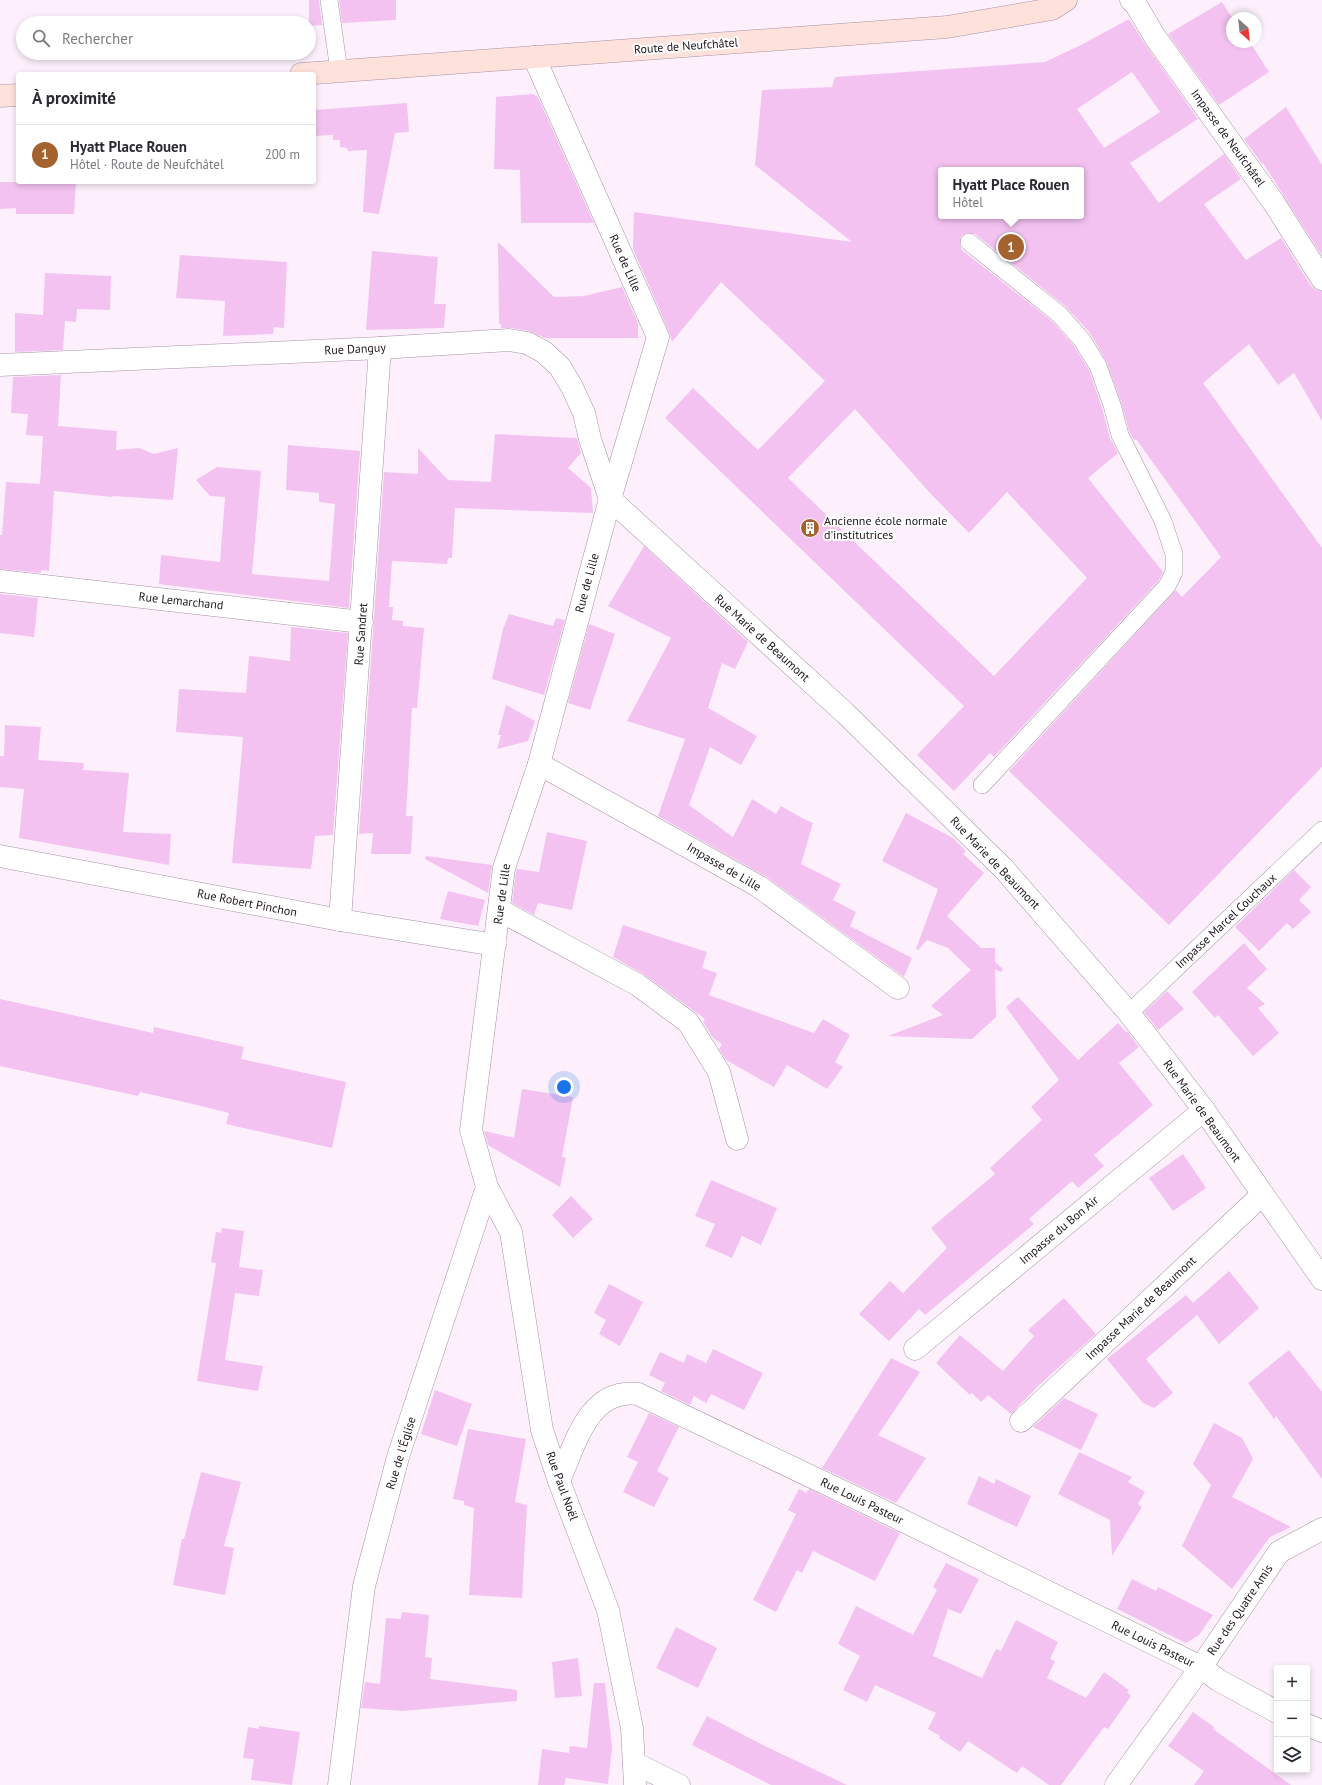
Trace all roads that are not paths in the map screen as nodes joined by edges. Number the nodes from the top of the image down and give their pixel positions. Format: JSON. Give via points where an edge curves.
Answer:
{"nodes":[{"id":1,"x":329,"y":0,"type":"edge"},
{"id":2,"x":1066,"y":0,"type":"edge"},
{"id":3,"x":1131,"y":0,"type":"edge"},
{"id":4,"x":534,"y":57,"type":"junction"},
{"id":5,"x":339,"y":71,"type":"junction"},
{"id":6,"x":316,"y":73,"type":"edge"},
{"id":7,"x":16,"y":95,"type":"edge"},
{"id":8,"x":0,"y":96,"type":"edge"},
{"id":9,"x":969,"y":242,"type":"dead end"},
{"id":10,"x":1322,"y":279,"type":"edge"},
{"id":11,"x":380,"y":348,"type":"junction"},
{"id":12,"x":0,"y":365,"type":"edge"},
{"id":13,"x":610,"y":499,"type":"junction"},
{"id":14,"x":0,"y":581,"type":"edge"},
{"id":15,"x":362,"y":622,"type":"junction"},
{"id":16,"x":539,"y":764,"type":"junction"},
{"id":17,"x":982,"y":785,"type":"dead end"},
{"id":18,"x":1322,"y":830,"type":"edge"},
{"id":19,"x":0,"y":856,"type":"edge"},
{"id":20,"x":499,"y":910,"type":"junction"},
{"id":21,"x":340,"y":920,"type":"junction"},
{"id":22,"x":495,"y":945,"type":"junction"},
{"id":23,"x":898,"y":988,"type":"dead end"},
{"id":24,"x":1129,"y":1013,"type":"junction"},
{"id":25,"x":1204,"y":1110,"type":"junction"},
{"id":26,"x":737,"y":1139,"type":"dead end"},
{"id":27,"x":487,"y":1187,"type":"junction"},
{"id":28,"x":1262,"y":1195,"type":"junction"},
{"id":29,"x":1322,"y":1279,"type":"edge"},
{"id":30,"x":914,"y":1349,"type":"dead end"},
{"id":31,"x":1021,"y":1420,"type":"dead end"},
{"id":32,"x":559,"y":1481,"type":"junction"},
{"id":33,"x":1322,"y":1529,"type":"edge"},
{"id":34,"x":1201,"y":1667,"type":"junction"},
{"id":35,"x":1274,"y":1710,"type":"edge"},
{"id":36,"x":1310,"y":1726,"type":"edge"},
{"id":37,"x":1322,"y":1731,"type":"edge"},
{"id":38,"x":634,"y":1763,"type":"junction"},
{"id":39,"x":339,"y":1785,"type":"edge"},
{"id":40,"x":635,"y":1785,"type":"edge"},
{"id":41,"x":679,"y":1785,"type":"edge"},
{"id":42,"x":1116,"y":1785,"type":"edge"}],
"edges":[{"from":1,"to":5,"type":"lane"},
{"from":2,"to":4,"type":"main road","name":"Route de Neufchâtel","via":[[1052,9],[947,27]]},
{"from":3,"to":10,"type":"street","name":"Impasse de Neufchâtel","via":[[1274,203]]},
{"from":4,"to":5,"type":"main road","name":"Route de Neufchâtel"},
{"from":4,"to":13,"type":"street","name":"Rue de Lille","via":[[658,337]]},
{"from":5,"to":6,"type":"main road","name":"Route de Neufchâtel"},
{"from":7,"to":8,"type":"main road"},
{"from":9,"to":17,"type":"lane","via":[[1059,314],[1082,340],[1094,359],[1112,405],[1120,435],[1163,522],[1174,554],[1174,572],[1167,586]]},
{"from":11,"to":12,"type":"street","name":"Rue Danguy"},
{"from":11,"to":13,"type":"street","name":"Rue Danguy","via":[[509,340],[526,342],[544,352],[560,367],[584,413]]},
{"from":11,"to":15,"type":"street","name":"Rue Sandret"},
{"from":13,"to":16,"type":"street","name":"Rue de Lille"},
{"from":13,"to":24,"type":"street","name":"Rue Marie de Beaumont","via":[[845,713],[1004,869]]},
{"from":14,"to":15,"type":"street","name":"Rue Lemarchand"},
{"from":15,"to":21,"type":"street","name":"Rue Sandret"},
{"from":16,"to":20,"type":"street","name":"Rue de Lille","via":[[504,868]]},
{"from":16,"to":23,"type":"street","name":"Impasse de Lille","via":[[758,886]]},
{"from":18,"to":24,"type":"lane","name":"Impasse Marcel Couchaux"},
{"from":19,"to":21,"type":"street","name":"Rue Robert Pinchon"},
{"from":20,"to":22,"type":"street","name":"Rue de Lille"},
{"from":20,"to":26,"type":"street","via":[[638,985],[688,1022],[719,1072]]},
{"from":21,"to":22,"type":"street","name":"Rue Robert Pinchon"},
{"from":22,"to":27,"type":"street","name":"Rue de Lille","via":[[471,1130]]},
{"from":24,"to":25,"type":"street","name":"Rue Marie de Beaumont"},
{"from":25,"to":28,"type":"street","name":"Rue Marie de Beaumont"},
{"from":25,"to":30,"type":"street","name":"Impasse du Bon Air"},
{"from":27,"to":32,"type":"street","name":"Rue Paul Noël","via":[[511,1232],[542,1430]]},
{"from":27,"to":39,"type":"street","name":"Rue de l'Église","via":[[398,1457],[364,1586]]},
{"from":28,"to":29,"type":"street","name":"Rue Marie de Beaumont"},
{"from":28,"to":31,"type":"street","name":"Impasse Marie de Beaumont"},
{"from":32,"to":34,"type":"street","name":"Rue Louis Pasteur","via":[[584,1423],[592,1411],[614,1396],[638,1394]]},
{"from":32,"to":38,"type":"street","name":"Rue Paul Noël","via":[[608,1610],[632,1728]]},
{"from":33,"to":34,"type":"street","name":"Rue des Quatre Amis","via":[[1279,1552]]},
{"from":34,"to":35,"type":"street","name":"Rue Louis Pasteur","via":[[1218,1680]]},
{"from":34,"to":42,"type":"street","name":"Rue des Quatre Amis"},
{"from":36,"to":37,"type":"street"},
{"from":38,"to":40,"type":"street","name":"Rue Paul Noël"},
{"from":38,"to":41,"type":"street"}]}
